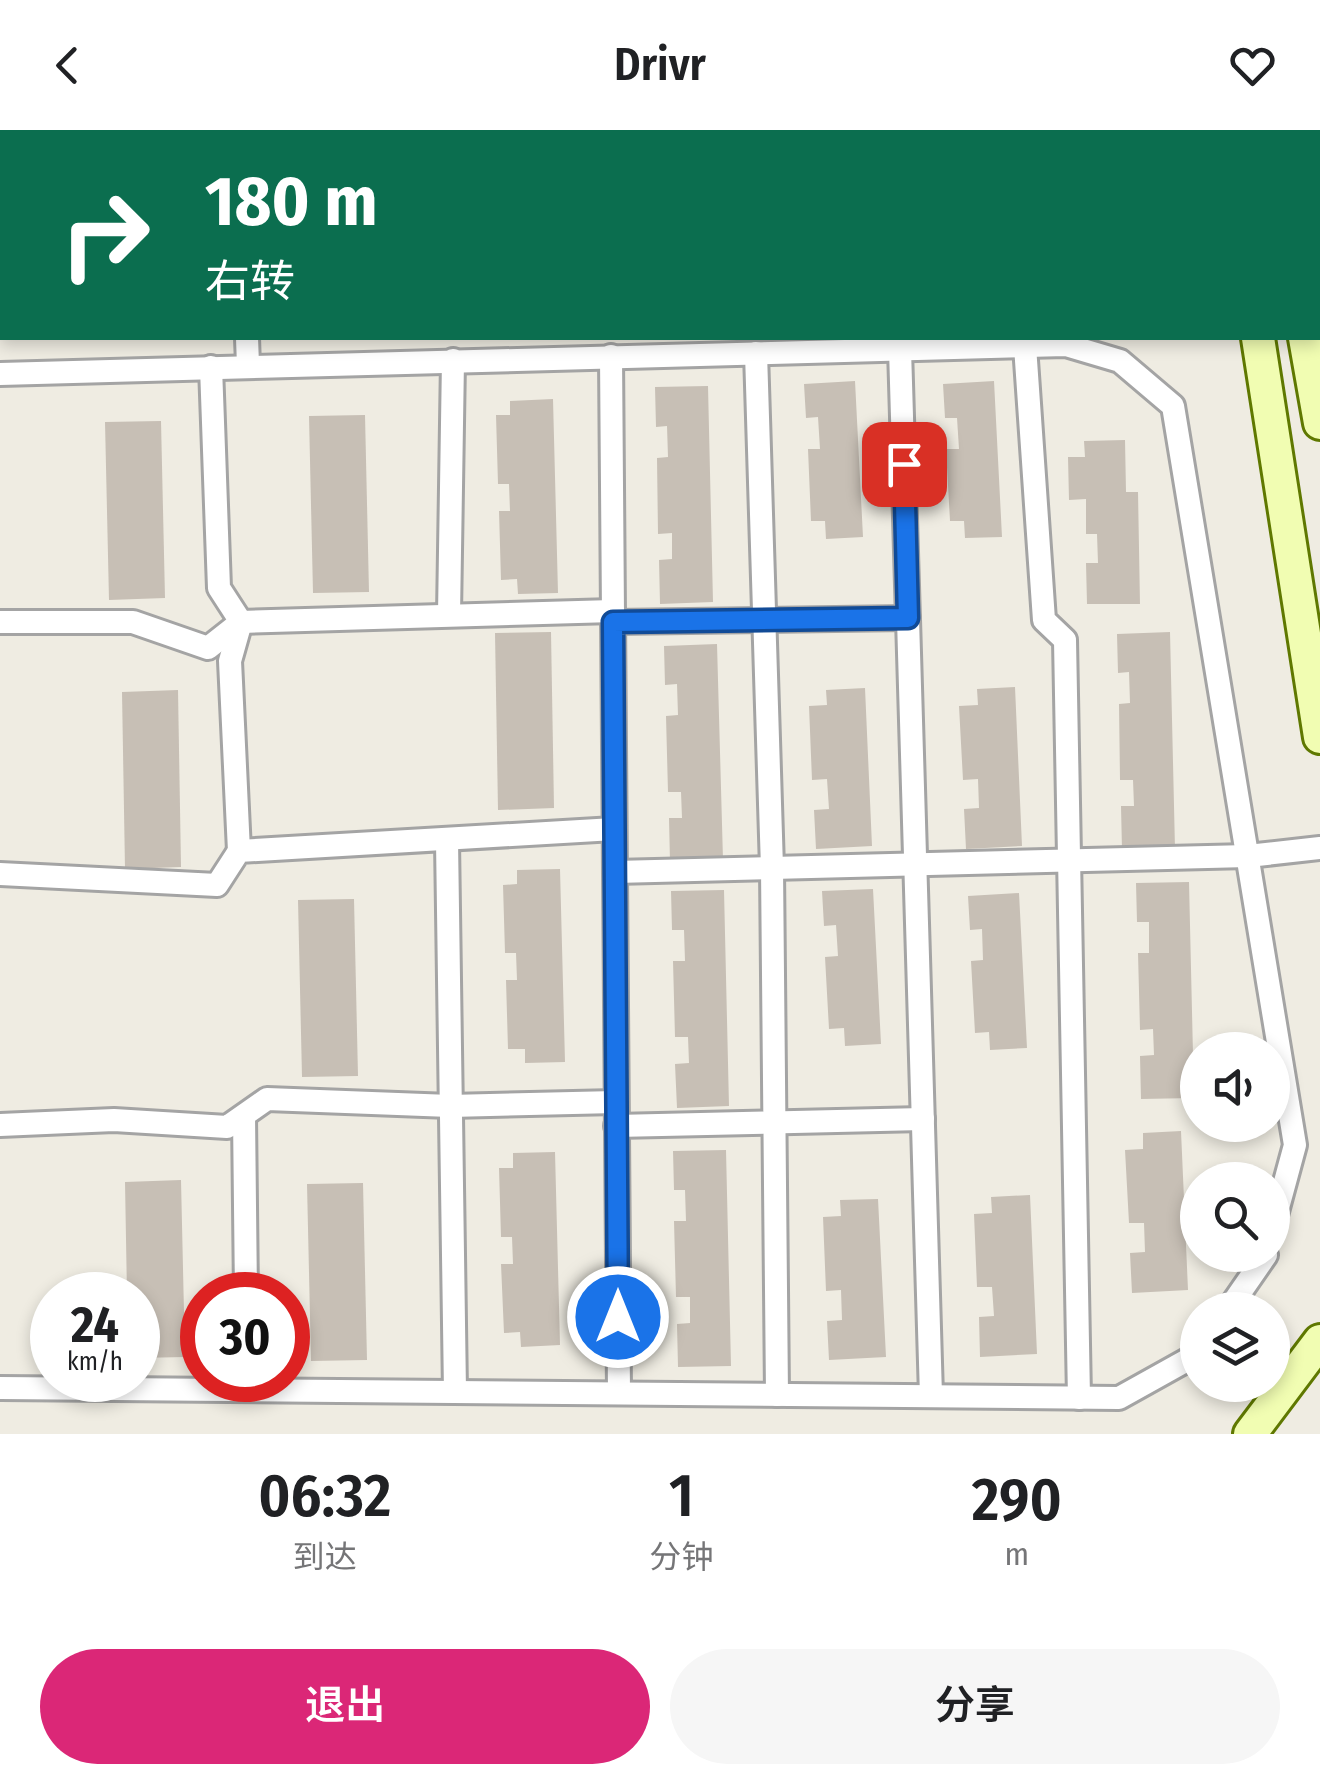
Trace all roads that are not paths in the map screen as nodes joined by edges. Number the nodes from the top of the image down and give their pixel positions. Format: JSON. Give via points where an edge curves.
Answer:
{"nodes":[{"id":1,"x":247,"y":340,"type":"edge"},
{"id":2,"x":1258,"y":340,"type":"edge"},
{"id":3,"x":1306,"y":340,"type":"edge"},
{"id":4,"x":1025,"y":346,"type":"junction"},
{"id":5,"x":900,"y":349,"type":"junction"},
{"id":6,"x":756,"y":353,"type":"junction"},
{"id":7,"x":611,"y":356,"type":"junction"},
{"id":8,"x":453,"y":360,"type":"junction"},
{"id":9,"x":248,"y":365,"type":"junction"},
{"id":10,"x":212,"y":366,"type":"junction"},
{"id":11,"x":0,"y":374,"type":"edge"},
{"id":12,"x":1320,"y":423,"type":"edge"},
{"id":13,"x":449,"y":615,"type":"junction"},
{"id":14,"x":613,"y":616,"type":"junction"},
{"id":15,"x":908,"y":618,"type":"junction"},
{"id":16,"x":764,"y":619,"type":"junction"},
{"id":17,"x":0,"y":622,"type":"edge"},
{"id":18,"x":241,"y":622,"type":"junction"},
{"id":19,"x":1320,"y":738,"type":"edge"},
{"id":20,"x":614,"y":828,"type":"junction"},
{"id":21,"x":447,"y":841,"type":"junction"},
{"id":22,"x":1320,"y":848,"type":"edge"},
{"id":23,"x":238,"y":851,"type":"junction"},
{"id":24,"x":1248,"y":856,"type":"junction"},
{"id":25,"x":1068,"y":861,"type":"junction"},
{"id":26,"x":916,"y":864,"type":"junction"},
{"id":27,"x":772,"y":868,"type":"junction"},
{"id":28,"x":615,"y":872,"type":"junction"},
{"id":29,"x":0,"y":874,"type":"edge"},
{"id":30,"x":616,"y":1102,"type":"junction"},
{"id":31,"x":450,"y":1106,"type":"junction"},
{"id":32,"x":244,"y":1116,"type":"junction"},
{"id":33,"x":923,"y":1119,"type":"junction"},
{"id":34,"x":0,"y":1125,"type":"edge"},
{"id":35,"x":616,"y":1126,"type":"junction"},
{"id":36,"x":774,"y":1126,"type":"junction"},
{"id":37,"x":1290,"y":1166,"type":"edge"},
{"id":38,"x":246,"y":1272,"type":"edge"},
{"id":39,"x":1320,"y":1341,"type":"edge"},
{"id":40,"x":1180,"y":1364,"type":"edge"},
{"id":41,"x":180,"y":1386,"type":"edge"},
{"id":42,"x":310,"y":1387,"type":"edge"},
{"id":43,"x":0,"y":1388,"type":"edge"},
{"id":44,"x":455,"y":1392,"type":"junction"},
{"id":45,"x":619,"y":1394,"type":"junction"},
{"id":46,"x":777,"y":1395,"type":"junction"},
{"id":47,"x":931,"y":1396,"type":"junction"},
{"id":48,"x":1079,"y":1398,"type":"junction"},
{"id":49,"x":1250,"y":1434,"type":"edge"}],
"edges":[{"from":1,"to":9,"type":"street"},
{"from":2,"to":19,"type":"street"},
{"from":3,"to":12,"type":"street"},
{"from":4,"to":5,"type":"street"},
{"from":4,"to":24,"type":"street","via":[[1066,345],[1120,361],[1173,406]]},
{"from":4,"to":25,"type":"street","via":[[1044,620],[1065,640]]},
{"from":5,"to":6,"type":"street"},
{"from":5,"to":15,"type":"street"},
{"from":6,"to":7,"type":"street"},
{"from":6,"to":16,"type":"street"},
{"from":7,"to":8,"type":"street"},
{"from":7,"to":14,"type":"street"},
{"from":8,"to":9,"type":"street"},
{"from":8,"to":13,"type":"street"},
{"from":9,"to":10,"type":"street"},
{"from":10,"to":11,"type":"street"},
{"from":10,"to":18,"type":"street","via":[[219,588]]},
{"from":13,"to":14,"type":"street"},
{"from":13,"to":18,"type":"street"},
{"from":14,"to":16,"type":"street"},
{"from":14,"to":20,"type":"street"},
{"from":15,"to":16,"type":"street"},
{"from":15,"to":26,"type":"street"},
{"from":16,"to":27,"type":"street"},
{"from":17,"to":18,"type":"street","via":[[133,622],[208,648]]},
{"from":18,"to":23,"type":"street","via":[[230,661]]},
{"from":20,"to":21,"type":"street"},
{"from":20,"to":28,"type":"street"},
{"from":21,"to":23,"type":"street"},
{"from":21,"to":31,"type":"street"},
{"from":22,"to":24,"type":"street"},
{"from":23,"to":29,"type":"street","via":[[217,884]]},
{"from":24,"to":25,"type":"street"},
{"from":24,"to":37,"type":"street","via":[[1296,1145]]},
{"from":25,"to":26,"type":"street"},
{"from":25,"to":48,"type":"street"},
{"from":26,"to":27,"type":"street"},
{"from":26,"to":33,"type":"street"},
{"from":27,"to":28,"type":"street"},
{"from":27,"to":36,"type":"street"},
{"from":28,"to":30,"type":"street"},
{"from":30,"to":31,"type":"street"},
{"from":30,"to":35,"type":"street"},
{"from":31,"to":32,"type":"street","via":[[267,1100]]},
{"from":31,"to":44,"type":"street"},
{"from":32,"to":34,"type":"street","via":[[226,1127],[114,1120]]},
{"from":32,"to":38,"type":"street"},
{"from":33,"to":36,"type":"street"},
{"from":33,"to":47,"type":"street"},
{"from":35,"to":36,"type":"street"},
{"from":35,"to":45,"type":"street"},
{"from":36,"to":46,"type":"street"},
{"from":39,"to":49,"type":"street"},
{"from":40,"to":48,"type":"street","via":[[1119,1398]]},
{"from":41,"to":43,"type":"street"},
{"from":42,"to":44,"type":"street"},
{"from":44,"to":45,"type":"street"},
{"from":45,"to":46,"type":"street"},
{"from":46,"to":47,"type":"street"},
{"from":47,"to":48,"type":"street"}]}
